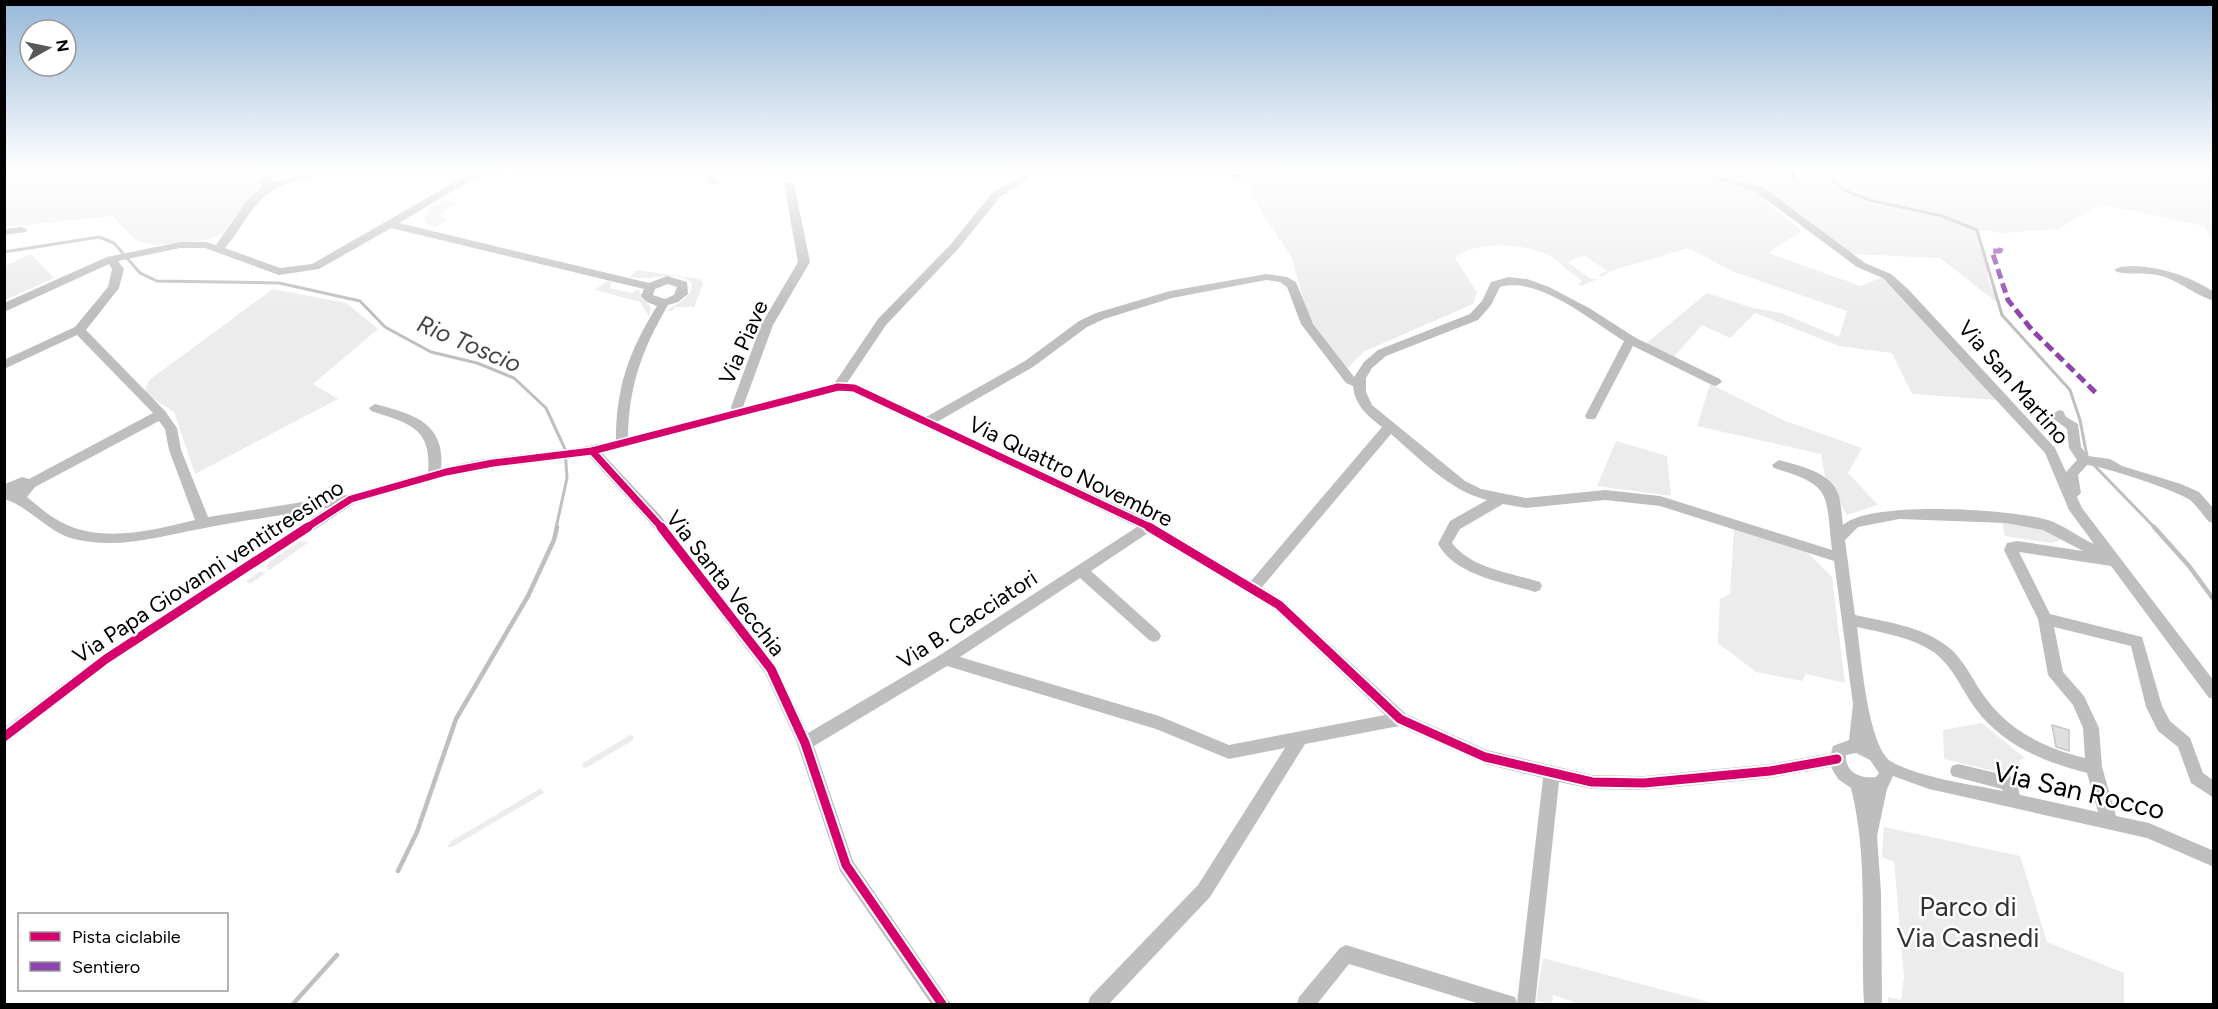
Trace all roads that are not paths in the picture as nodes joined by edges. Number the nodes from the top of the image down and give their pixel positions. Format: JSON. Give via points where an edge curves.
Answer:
{"nodes":[{"id":1,"x":242,"y":217,"type":"edge"},
{"id":2,"x":402,"y":217,"type":"edge"},
{"id":3,"x":795,"y":217,"type":"edge"},
{"id":4,"x":978,"y":217,"type":"edge"},
{"id":5,"x":1797,"y":217,"type":"edge"},
{"id":6,"x":390,"y":224,"type":"junction"},
{"id":7,"x":22,"y":230,"type":"dead end"},
{"id":8,"x":4,"y":232,"type":"edge"},
{"id":9,"x":218,"y":250,"type":"junction"},
{"id":10,"x":114,"y":259,"type":"junction"},
{"id":11,"x":2120,"y":270,"type":"dead end"},
{"id":12,"x":650,"y":287,"type":"junction"},
{"id":13,"x":2214,"y":298,"type":"edge"},
{"id":14,"x":664,"y":303,"type":"junction"},
{"id":15,"x":4,"y":308,"type":"edge"},
{"id":16,"x":79,"y":330,"type":"junction"},
{"id":17,"x":1630,"y":340,"type":"junction"},
{"id":18,"x":4,"y":365,"type":"edge"},
{"id":19,"x":1716,"y":382,"type":"dead end"},
{"id":20,"x":1357,"y":383,"type":"junction"},
{"id":21,"x":838,"y":387,"type":"junction"},
{"id":22,"x":375,"y":408,"type":"dead end"},
{"id":23,"x":739,"y":413,"type":"junction"},
{"id":24,"x":161,"y":414,"type":"junction"},
{"id":25,"x":2059,"y":414,"type":"dead end"},
{"id":26,"x":1591,"y":416,"type":"dead end"},
{"id":27,"x":927,"y":422,"type":"junction"},
{"id":28,"x":1390,"y":427,"type":"junction"},
{"id":29,"x":622,"y":444,"type":"junction"},
{"id":30,"x":592,"y":451,"type":"junction"},
{"id":31,"x":2089,"y":460,"type":"junction"},
{"id":32,"x":1779,"y":465,"type":"dead end"},
{"id":33,"x":434,"y":476,"type":"junction"},
{"id":34,"x":10,"y":494,"type":"edge"},
{"id":35,"x":351,"y":499,"type":"junction"},
{"id":36,"x":1501,"y":500,"type":"junction"},
{"id":37,"x":2073,"y":501,"type":"junction"},
{"id":38,"x":1835,"y":511,"type":"junction"},
{"id":39,"x":2214,"y":518,"type":"edge"},
{"id":40,"x":203,"y":523,"type":"junction"},
{"id":41,"x":1854,"y":523,"type":"junction"},
{"id":42,"x":1148,"y":526,"type":"junction"},
{"id":43,"x":1839,"y":537,"type":"junction"},
{"id":44,"x":1839,"y":557,"type":"junction"},
{"id":45,"x":2113,"y":558,"type":"junction"},
{"id":46,"x":1081,"y":570,"type":"junction"},
{"id":47,"x":1535,"y":586,"type":"dead end"},
{"id":48,"x":1252,"y":589,"type":"junction"},
{"id":49,"x":1849,"y":619,"type":"junction"},
{"id":50,"x":2044,"y":619,"type":"junction"},
{"id":51,"x":1154,"y":636,"type":"dead end"},
{"id":52,"x":945,"y":660,"type":"junction"},
{"id":53,"x":2214,"y":693,"type":"edge"},
{"id":54,"x":1860,"y":702,"type":"junction"},
{"id":55,"x":1400,"y":718,"type":"junction"},
{"id":56,"x":4,"y":737,"type":"edge"},
{"id":57,"x":1300,"y":738,"type":"junction"},
{"id":58,"x":805,"y":743,"type":"junction"},
{"id":59,"x":1856,"y":746,"type":"junction"},
{"id":60,"x":1837,"y":759,"type":"junction"},
{"id":61,"x":2094,"y":767,"type":"junction"},
{"id":62,"x":1770,"y":771,"type":"junction"},
{"id":63,"x":1958,"y":771,"type":"dead end"},
{"id":64,"x":1881,"y":772,"type":"junction"},
{"id":65,"x":1552,"y":773,"type":"junction"},
{"id":66,"x":1852,"y":780,"type":"junction"},
{"id":67,"x":2214,"y":792,"type":"edge"},
{"id":68,"x":2014,"y":801,"type":"junction"},
{"id":69,"x":2109,"y":821,"type":"junction"},
{"id":70,"x":1869,"y":842,"type":"junction"},
{"id":71,"x":2214,"y":859,"type":"edge"},
{"id":72,"x":942,"y":1005,"type":"edge"},
{"id":73,"x":1097,"y":1005,"type":"edge"},
{"id":74,"x":1306,"y":1005,"type":"edge"},
{"id":75,"x":1508,"y":1005,"type":"edge"},
{"id":76,"x":1526,"y":1005,"type":"edge"},
{"id":77,"x":1873,"y":1005,"type":"edge"}],
"edges":[{"from":1,"to":9,"type":"street"},
{"from":2,"to":6,"type":"street"},
{"from":3,"to":23,"type":"street","name":"Via Piave","via":[[804,262],[767,325],[736,407]]},
{"from":4,"to":21,"type":"street","via":[[882,322]]},
{"from":5,"to":37,"type":"street","name":"Via San Martino","via":[[1862,265],[1887,276],[2050,451]]},
{"from":6,"to":9,"type":"street","via":[[315,267],[279,272]]},
{"from":6,"to":12,"type":"street"},
{"from":7,"to":8,"type":"street"},
{"from":9,"to":10,"type":"street","via":[[206,245],[180,245]]},
{"from":10,"to":15,"type":"street"},
{"from":10,"to":16,"type":"street","via":[[118,269],[113,288]]},
{"from":11,"to":13,"type":"street","via":[[2135,268],[2177,276]]},
{"from":12,"to":14,"type":"street","via":[[647,296],[651,301]]},
{"from":12,"to":14,"type":"street","via":[[667,280],[683,285],[678,298]]},
{"from":14,"to":29,"type":"street","via":[[630,368],[621,405]]},
{"from":16,"to":18,"type":"street"},
{"from":16,"to":24,"type":"street"},
{"from":17,"to":19,"type":"street"},
{"from":17,"to":20,"type":"street","via":[[1566,300],[1521,282],[1505,281],[1495,285],[1474,317],[1382,353],[1370,361]]},
{"from":17,"to":26,"type":"street"},
{"from":20,"to":27,"type":"street","via":[[1350,380],[1315,337],[1298,311],[1292,285],[1284,279],[1266,277],[1170,296],[1100,316],[1029,364]]},
{"from":20,"to":28,"type":"street","via":[[1367,408]]},
{"from":21,"to":23,"type":"street","name":"Via Quattro Novembre"},
{"from":21,"to":27,"type":"street","name":"Via Quattro Novembre","via":[[854,388]]},
{"from":22,"to":33,"type":"street","via":[[423,426],[434,439],[438,455]]},
{"from":23,"to":29,"type":"street","name":"Via Quattro Novembre"},
{"from":24,"to":34,"type":"street","via":[[30,484],[26,491]]},
{"from":24,"to":40,"type":"street","via":[[171,428],[175,450]]},
{"from":25,"to":31,"type":"street","via":[[2073,428],[2075,448]]},
{"from":27,"to":42,"type":"street","name":"Via Quattro Novembre"},
{"from":28,"to":36,"type":"street","via":[[1460,484]]},
{"from":28,"to":48,"type":"street"},
{"from":29,"to":30,"type":"street","name":"Via Quattro Novembre"},
{"from":30,"to":33,"type":"street","name":"Via Papa Giovanni ventitreesimo","via":[[493,463]]},
{"from":30,"to":58,"type":"street","name":"Via Santa Vecchia","via":[[655,519],[771,669]]},
{"from":31,"to":37,"type":"street","via":[[2071,474]]},
{"from":31,"to":39,"type":"street","via":[[2180,489],[2194,496]]},
{"from":32,"to":38,"type":"street","via":[[1823,483],[1831,493]]},
{"from":33,"to":35,"type":"street","name":"Via Papa Giovanni ventitreesimo"},
{"from":34,"to":40,"type":"street","via":[[56,526],[101,538],[143,535]]},
{"from":35,"to":40,"type":"street"},
{"from":35,"to":56,"type":"street","name":"Via Papa Giovanni ventitreesimo","via":[[106,660]]},
{"from":36,"to":44,"type":"street","via":[[1526,502],[1605,495],[1650,499]]},
{"from":36,"to":47,"type":"street","via":[[1455,525],[1444,544],[1454,557],[1469,564]]},
{"from":37,"to":45,"type":"street","name":"Via San Martino"},
{"from":38,"to":41,"type":"street"},
{"from":38,"to":43,"type":"street"},
{"from":41,"to":43,"type":"street"},
{"from":41,"to":45,"type":"street","via":[[1899,514],[2029,520]]},
{"from":42,"to":46,"type":"street","name":"Via B. Cacciatori"},
{"from":42,"to":48,"type":"street","name":"Via Quattro Novembre"},
{"from":43,"to":44,"type":"street"},
{"from":44,"to":49,"type":"street"},
{"from":45,"to":50,"type":"street","via":[[2012,547]]},
{"from":45,"to":53,"type":"street","name":"Via San Martino"},
{"from":46,"to":51,"type":"street"},
{"from":46,"to":52,"type":"street","name":"Via B. Cacciatori"},
{"from":48,"to":55,"type":"street","name":"Via Quattro Novembre","via":[[1279,605]]},
{"from":49,"to":54,"type":"street"},
{"from":49,"to":61,"type":"street","via":[[1929,642],[1953,661],[1991,718],[2053,758]]},
{"from":50,"to":61,"type":"street","via":[[2056,675],[2079,701],[2091,728]]},
{"from":50,"to":67,"type":"street","via":[[2137,641],[2154,707],[2164,726],[2184,743],[2197,778]]},
{"from":52,"to":57,"type":"street","via":[[1160,723],[1229,752]]},
{"from":52,"to":58,"type":"street","name":"Via B. Cacciatori"},
{"from":54,"to":59,"type":"street"},
{"from":54,"to":64,"type":"street"},
{"from":55,"to":57,"type":"street"},
{"from":55,"to":65,"type":"street","name":"Via Quattro Novembre","via":[[1485,757]]},
{"from":57,"to":73,"type":"street","via":[[1204,891]]},
{"from":58,"to":72,"type":"street","name":"Via Santa Vecchia","via":[[846,865]]},
{"from":59,"to":60,"type":"street","via":[[1842,748]]},
{"from":59,"to":64,"type":"street"},
{"from":60,"to":62,"type":"street","name":"Via Quattro Novembre"},
{"from":60,"to":66,"type":"street"},
{"from":61,"to":69,"type":"street"},
{"from":62,"to":65,"type":"street","name":"Via Quattro Novembre","via":[[1644,783],[1592,782]]},
{"from":62,"to":66,"type":"street","name":"Via Quattro Novembre","via":[[1817,770]]},
{"from":63,"to":68,"type":"street","via":[[2009,783]]},
{"from":64,"to":66,"type":"street","name":"Via Quattro Novembre"},
{"from":64,"to":68,"type":"street","name":"Via San Rocco"},
{"from":64,"to":70,"type":"street"},
{"from":65,"to":76,"type":"street"},
{"from":66,"to":70,"type":"street","via":[[1864,803]]},
{"from":68,"to":69,"type":"street","name":"Via San Rocco"},
{"from":69,"to":71,"type":"street","name":"Via San Rocco","via":[[2159,834]]},
{"from":70,"to":77,"type":"street"},
{"from":74,"to":75,"type":"street","via":[[1346,954]]}]}
